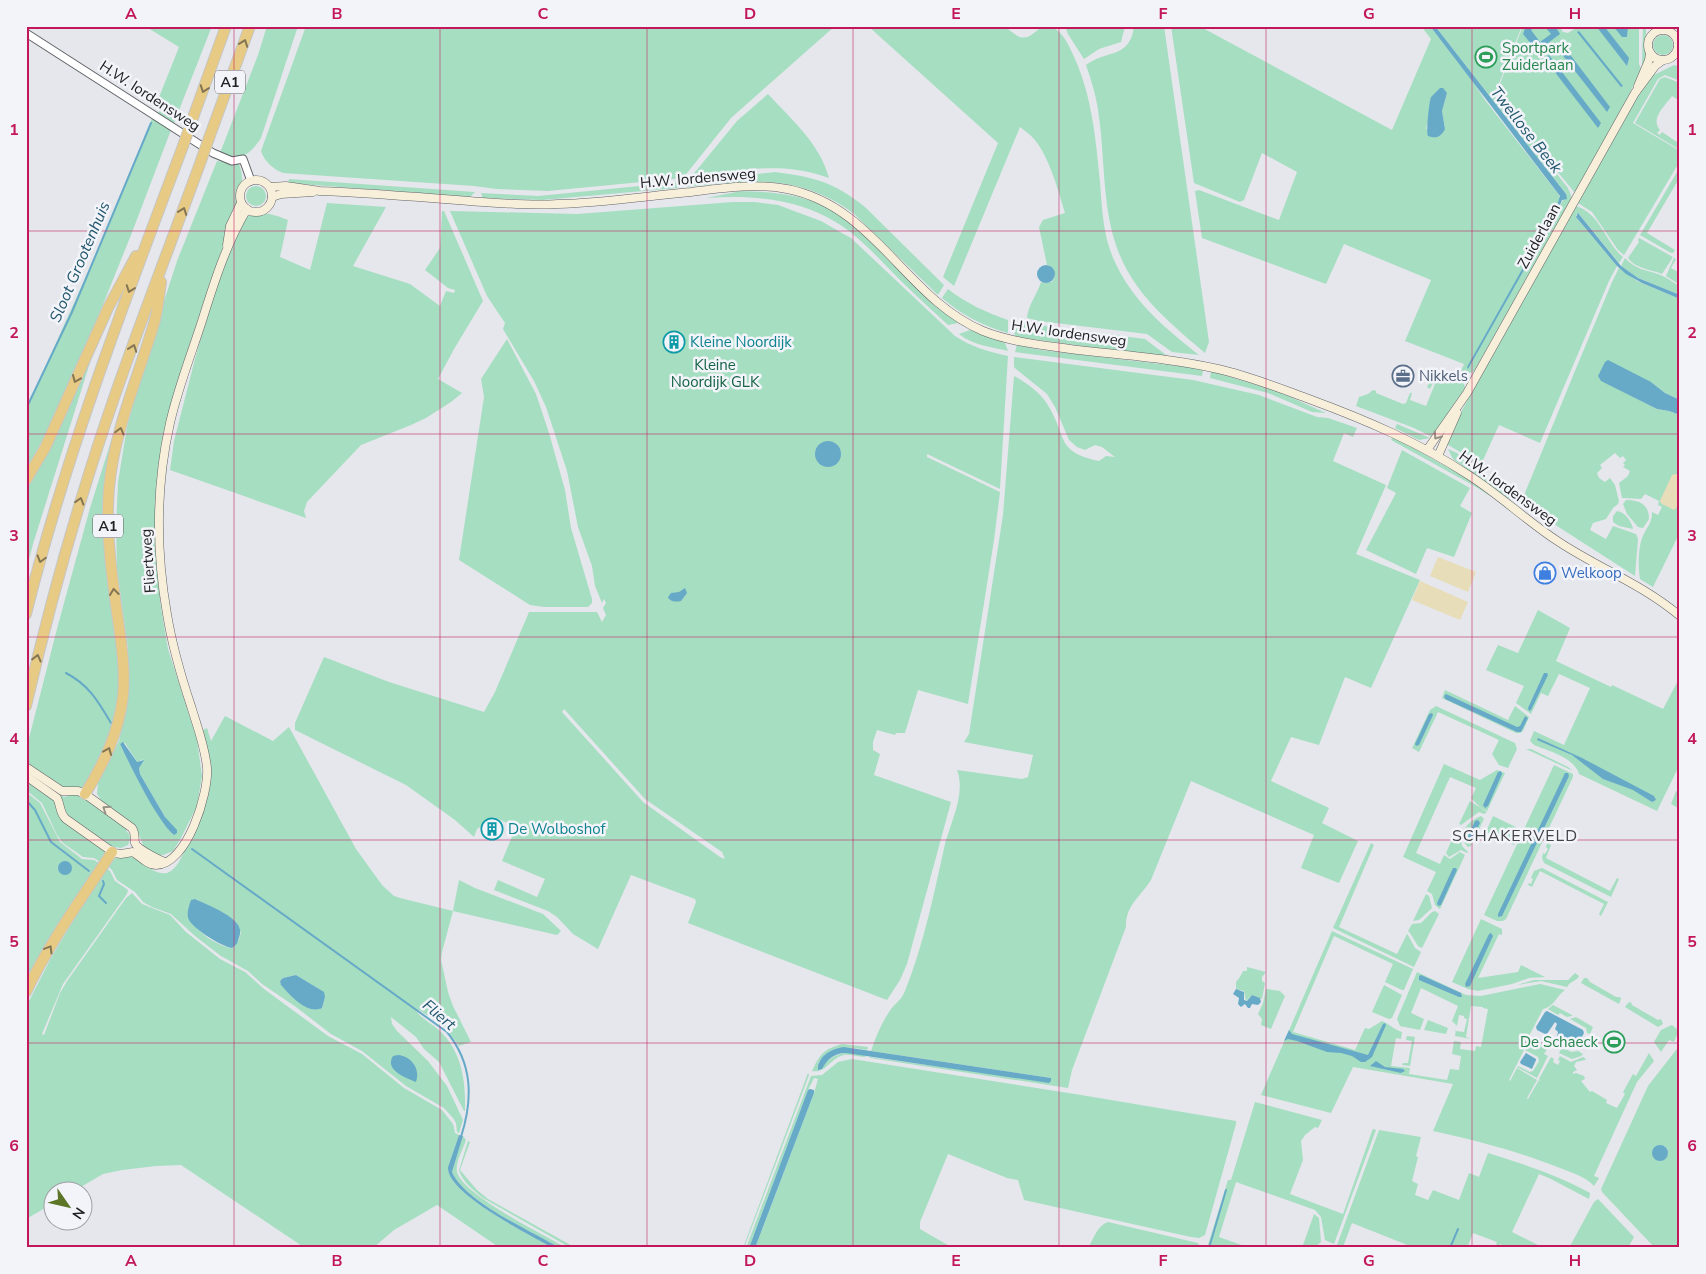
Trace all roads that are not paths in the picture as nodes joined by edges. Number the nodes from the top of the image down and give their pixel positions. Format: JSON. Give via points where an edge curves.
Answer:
{"nodes":[{"id":1,"x":226,"y":26,"type":"edge"},
{"id":2,"x":250,"y":26,"type":"edge"},
{"id":3,"x":1678,"y":26,"type":"edge"},
{"id":4,"x":1664,"y":28,"type":"edge"},
{"id":5,"x":26,"y":33,"type":"edge"},
{"id":6,"x":1676,"y":38,"type":"junction"},
{"id":7,"x":1650,"y":53,"type":"junction"},
{"id":8,"x":1663,"y":60,"type":"junction"},
{"id":9,"x":1635,"y":93,"type":"junction"},
{"id":10,"x":251,"y":181,"type":"junction"},
{"id":11,"x":270,"y":187,"type":"junction"},
{"id":12,"x":320,"y":191,"type":"junction"},
{"id":13,"x":272,"y":197,"type":"junction"},
{"id":14,"x":242,"y":203,"type":"junction"},
{"id":15,"x":247,"y":210,"type":"junction"},
{"id":16,"x":152,"y":226,"type":"junction"},
{"id":17,"x":226,"y":249,"type":"junction"},
{"id":18,"x":166,"y":257,"type":"junction"},
{"id":19,"x":1467,"y":393,"type":"junction"},
{"id":20,"x":1428,"y":450,"type":"junction"},
{"id":21,"x":1438,"y":456,"type":"junction"},
{"id":22,"x":26,"y":480,"type":"edge"},
{"id":23,"x":26,"y":614,"type":"edge"},
{"id":24,"x":1680,"y":616,"type":"edge"},
{"id":25,"x":26,"y":706,"type":"edge"},
{"id":26,"x":26,"y":767,"type":"edge"},
{"id":27,"x":26,"y":776,"type":"edge"},
{"id":28,"x":85,"y":794,"type":"junction"},
{"id":29,"x":135,"y":843,"type":"junction"},
{"id":30,"x":112,"y":852,"type":"junction"},
{"id":31,"x":129,"y":852,"type":"junction"},
{"id":32,"x":166,"y":862,"type":"junction"},
{"id":33,"x":26,"y":992,"type":"edge"}],
"edges":[{"from":1,"to":16,"type":"highway","number":"A1","one_way":true,"bridge":true},
{"from":18,"to":2,"type":"highway","number":"A1","one_way":true,"bridge":true},
{"from":3,"to":6,"type":"main road"},
{"from":4,"to":6,"type":"main road"},
{"from":4,"to":7,"type":"main road","via":[[1654,31],[1649,38]]},
{"from":5,"to":10,"type":"street","name":"H.W. Iordensweg","via":[[213,153],[232,161],[243,159]]},
{"from":6,"to":8,"type":"main road","via":[[1676,53]]},
{"from":7,"to":8,"type":"main road"},
{"from":7,"to":9,"type":"main road","name":"Zuiderlaan"},
{"from":8,"to":9,"type":"main road","name":"Zuiderlaan"},
{"from":9,"to":19,"type":"main road","name":"Zuiderlaan"},
{"from":10,"to":11,"type":"main road","via":[[261,181]]},
{"from":10,"to":14,"type":"main road","via":[[241,190]]},
{"from":11,"to":12,"type":"main road","name":"H.W. Iordensweg"},
{"from":11,"to":13,"type":"main road"},
{"from":12,"to":13,"type":"main road","name":"H.W. Iordensweg"},
{"from":12,"to":20,"type":"main road","name":"H.W. Iordensweg","via":[[530,205],[745,187],[796,191],[823,201],[851,218],[935,300],[979,329],[1030,343],[1184,363],[1233,373],[1372,424]]},
{"from":13,"to":15,"type":"main road","via":[[262,211]]},
{"from":14,"to":15,"type":"main road"},
{"from":14,"to":17,"type":"main road","name":"Fliertweg","via":[[230,226]]},
{"from":15,"to":17,"type":"main road","name":"Fliertweg"},
{"from":16,"to":22,"type":"highway","number":"A1","one_way":true,"via":[[108,308],[51,436]]},
{"from":16,"to":23,"type":"highway","number":"A1","one_way":true,"via":[[73,454]]},
{"from":17,"to":32,"type":"main road","name":"Fliertweg","via":[[170,421],[162,473],[159,543],[166,613],[207,769],[206,786],[196,820],[178,852]]},
{"from":25,"to":18,"type":"highway","number":"A1","one_way":true,"via":[[84,488]]},
{"from":28,"to":18,"type":"highway","number":"A1","one_way":true,"via":[[112,743],[123,696],[123,649],[107,523],[109,487],[119,432],[155,318]]},
{"from":19,"to":20,"type":"main road","name":"Zuiderlaan","one_way":true},
{"from":19,"to":21,"type":"main road","name":"Zuiderlaan"},
{"from":20,"to":21,"type":"main road","name":"H.W. Iordensweg"},
{"from":21,"to":24,"type":"main road","name":"H.W. Iordensweg","via":[[1484,485],[1556,540],[1648,591]]},
{"from":26,"to":28,"type":"main road","via":[[60,791]]},
{"from":27,"to":30,"type":"main road","via":[[57,798],[64,818]]},
{"from":29,"to":28,"type":"main road","one_way":true,"via":[[136,835],[132,828]]},
{"from":29,"to":31,"type":"main road"},
{"from":29,"to":32,"type":"main road"},
{"from":30,"to":31,"type":"main road"},
{"from":33,"to":30,"type":"highway","one_way":true},
{"from":31,"to":32,"type":"main road","via":[[150,864]]}]}
